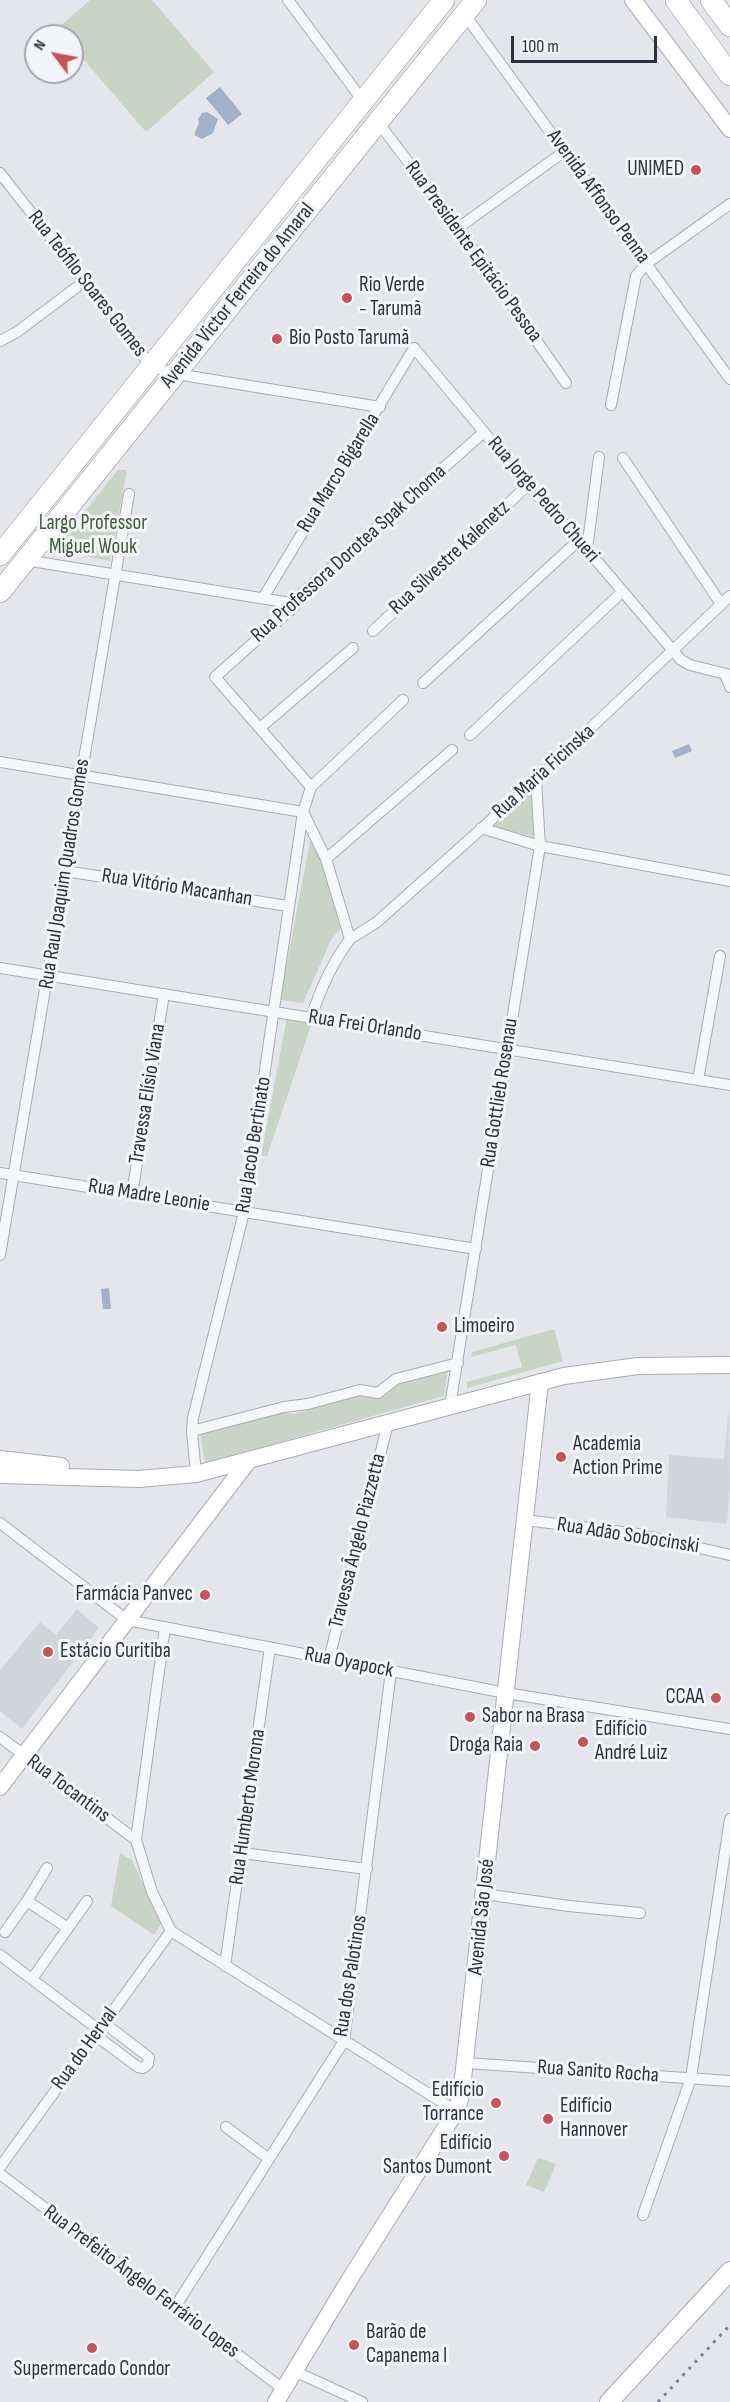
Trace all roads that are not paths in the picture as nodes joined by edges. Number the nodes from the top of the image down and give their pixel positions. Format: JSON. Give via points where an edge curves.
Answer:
{"nodes":[{"id":1,"x":288,"y":0,"type":"edge"},
{"id":2,"x":444,"y":0,"type":"edge"},
{"id":3,"x":633,"y":0,"type":"edge"},
{"id":4,"x":676,"y":0,"type":"edge"},
{"id":5,"x":711,"y":0,"type":"edge"},
{"id":6,"x":471,"y":7,"type":"edge"},
{"id":7,"x":730,"y":26,"type":"edge"},
{"id":8,"x":730,"y":75,"type":"edge"},
{"id":9,"x":363,"y":101,"type":"junction"},
{"id":10,"x":378,"y":122,"type":"junction"},
{"id":11,"x":730,"y":129,"type":"edge"},
{"id":12,"x":565,"y":151,"type":"junction"},
{"id":13,"x":0,"y":173,"type":"edge"},
{"id":14,"x":730,"y":204,"type":"edge"},
{"id":15,"x":458,"y":228,"type":"junction"},
{"id":16,"x":646,"y":264,"type":"junction"},
{"id":17,"x":84,"y":280,"type":"junction"},
{"id":18,"x":0,"y":341,"type":"edge"},
{"id":19,"x":414,"y":348,"type":"joint"},
{"id":20,"x":151,"y":366,"type":"junction"},
{"id":21,"x":176,"y":374,"type":"junction"},
{"id":22,"x":730,"y":379,"type":"edge"},
{"id":23,"x":566,"y":382,"type":"dead end"},
{"id":24,"x":611,"y":405,"type":"dead end"},
{"id":25,"x":380,"y":407,"type":"junction"},
{"id":26,"x":484,"y":432,"type":"junction"},
{"id":27,"x":599,"y":458,"type":"dead end"},
{"id":28,"x":623,"y":458,"type":"dead end"},
{"id":29,"x":528,"y":485,"type":"junction"},
{"id":30,"x":129,"y":494,"type":"dead end"},
{"id":31,"x":579,"y":540,"type":"junction"},
{"id":32,"x":587,"y":549,"type":"junction"},
{"id":33,"x":0,"y":555,"type":"edge"},
{"id":34,"x":25,"y":560,"type":"junction"},
{"id":35,"x":114,"y":574,"type":"junction"},
{"id":36,"x":0,"y":592,"type":"edge"},
{"id":37,"x":622,"y":592,"type":"junction"},
{"id":38,"x":730,"y":596,"type":"edge"},
{"id":39,"x":262,"y":598,"type":"junction"},
{"id":40,"x":297,"y":604,"type":"junction"},
{"id":41,"x":721,"y":604,"type":"junction"},
{"id":42,"x":373,"y":631,"type":"dead end"},
{"id":43,"x":353,"y":648,"type":"dead end"},
{"id":44,"x":674,"y":651,"type":"junction"},
{"id":45,"x":727,"y":674,"type":"edge"},
{"id":46,"x":423,"y":683,"type":"dead end"},
{"id":47,"x":730,"y":687,"type":"edge"},
{"id":48,"x":403,"y":700,"type":"dead end"},
{"id":49,"x":260,"y":728,"type":"junction"},
{"id":50,"x":470,"y":735,"type":"dead end"},
{"id":51,"x":452,"y":750,"type":"dead end"},
{"id":52,"x":0,"y":762,"type":"edge"},
{"id":53,"x":81,"y":775,"type":"junction"},
{"id":54,"x":537,"y":780,"type":"junction"},
{"id":55,"x":310,"y":787,"type":"junction"},
{"id":56,"x":303,"y":812,"type":"junction"},
{"id":57,"x":481,"y":828,"type":"junction"},
{"id":58,"x":540,"y":846,"type":"junction"},
{"id":59,"x":326,"y":859,"type":"junction"},
{"id":60,"x":65,"y":870,"type":"junction"},
{"id":61,"x":730,"y":881,"type":"edge"},
{"id":62,"x":288,"y":906,"type":"junction"},
{"id":63,"x":350,"y":939,"type":"junction"},
{"id":64,"x":720,"y":956,"type":"dead end"},
{"id":65,"x":0,"y":968,"type":"edge"},
{"id":66,"x":49,"y":976,"type":"junction"},
{"id":67,"x":164,"y":994,"type":"junction"},
{"id":68,"x":274,"y":1012,"type":"junction"},
{"id":69,"x":311,"y":1018,"type":"junction"},
{"id":70,"x":507,"y":1049,"type":"junction"},
{"id":71,"x":698,"y":1080,"type":"junction"},
{"id":72,"x":730,"y":1085,"type":"edge"},
{"id":73,"x":0,"y":1173,"type":"edge"},
{"id":74,"x":13,"y":1175,"type":"junction"},
{"id":75,"x":132,"y":1194,"type":"junction"},
{"id":76,"x":244,"y":1212,"type":"junction"},
{"id":77,"x":476,"y":1249,"type":"junction"},
{"id":78,"x":0,"y":1255,"type":"edge"},
{"id":79,"x":458,"y":1363,"type":"junction"},
{"id":80,"x":730,"y":1365,"type":"edge"},
{"id":81,"x":540,"y":1382,"type":"junction"},
{"id":82,"x":450,"y":1406,"type":"junction"},
{"id":83,"x":388,"y":1422,"type":"junction"},
{"id":84,"x":192,"y":1431,"type":"junction"},
{"id":85,"x":0,"y":1460,"type":"edge"},
{"id":86,"x":249,"y":1460,"type":"junction"},
{"id":87,"x":196,"y":1474,"type":"junction"},
{"id":88,"x":0,"y":1475,"type":"edge"},
{"id":89,"x":118,"y":1478,"type":"junction"},
{"id":90,"x":525,"y":1520,"type":"junction"},
{"id":91,"x":0,"y":1523,"type":"edge"},
{"id":92,"x":730,"y":1555,"type":"edge"},
{"id":93,"x":127,"y":1620,"type":"junction"},
{"id":94,"x":165,"y":1627,"type":"junction"},
{"id":95,"x":270,"y":1647,"type":"junction"},
{"id":96,"x":329,"y":1659,"type":"junction"},
{"id":97,"x":391,"y":1671,"type":"junction"},
{"id":98,"x":506,"y":1693,"type":"junction"},
{"id":99,"x":730,"y":1729,"type":"edge"},
{"id":100,"x":0,"y":1737,"type":"edge"},
{"id":101,"x":24,"y":1755,"type":"junction"},
{"id":102,"x":0,"y":1787,"type":"edge"},
{"id":103,"x":730,"y":1819,"type":"edge"},
{"id":104,"x":136,"y":1840,"type":"junction"},
{"id":105,"x":242,"y":1853,"type":"junction"},
{"id":106,"x":47,"y":1868,"type":"dead end"},
{"id":107,"x":367,"y":1869,"type":"junction"},
{"id":108,"x":484,"y":1894,"type":"junction"},
{"id":109,"x":27,"y":1901,"type":"junction"},
{"id":110,"x":87,"y":1901,"type":"dead end"},
{"id":111,"x":639,"y":1913,"type":"dead end"},
{"id":112,"x":68,"y":1928,"type":"junction"},
{"id":113,"x":171,"y":1931,"type":"junction"},
{"id":114,"x":5,"y":1932,"type":"dead end"},
{"id":115,"x":0,"y":1955,"type":"edge"},
{"id":116,"x":225,"y":1966,"type":"junction"},
{"id":117,"x":32,"y":1980,"type":"junction"},
{"id":118,"x":100,"y":2030,"type":"junction"},
{"id":119,"x":344,"y":2041,"type":"junction"},
{"id":120,"x":466,"y":2063,"type":"junction"},
{"id":121,"x":691,"y":2078,"type":"junction"},
{"id":122,"x":730,"y":2081,"type":"edge"},
{"id":123,"x":456,"y":2111,"type":"junction"},
{"id":124,"x":226,"y":2127,"type":"dead end"},
{"id":125,"x":269,"y":2159,"type":"junction"},
{"id":126,"x":0,"y":2167,"type":"edge"},
{"id":127,"x":0,"y":2174,"type":"edge"},
{"id":128,"x":643,"y":2215,"type":"dead end"},
{"id":129,"x":730,"y":2271,"type":"edge"},
{"id":130,"x":175,"y":2307,"type":"junction"},
{"id":131,"x":294,"y":2371,"type":"junction"},
{"id":132,"x":280,"y":2396,"type":"edge"},
{"id":133,"x":362,"y":2402,"type":"edge"},
{"id":134,"x":609,"y":2402,"type":"edge"}],
"edges":[{"from":1,"to":9,"type":"street"},
{"from":2,"to":9,"type":"highway","name":"Avenida Victor Ferreira do Amaral"},
{"from":3,"to":11,"type":"street"},
{"from":4,"to":8,"type":"highway"},
{"from":5,"to":7,"type":"highway"},
{"from":6,"to":10,"type":"highway","name":"Avenida Victor Ferreira do Amaral"},
{"from":6,"to":12,"type":"street","name":"Avenida Affonso Penna"},
{"from":9,"to":20,"type":"highway","name":"Avenida Victor Ferreira do Amaral"},
{"from":10,"to":15,"type":"street","name":"Rua Presidente Epitácio Pessoa"},
{"from":10,"to":21,"type":"highway","name":"Avenida Victor Ferreira do Amaral"},
{"from":12,"to":15,"type":"street"},
{"from":12,"to":16,"type":"street","name":"Avenida Affonso Penna"},
{"from":13,"to":17,"type":"street","name":"Rua Teófilo Soares Gomes"},
{"from":14,"to":16,"type":"street"},
{"from":15,"to":23,"type":"street","name":"Rua Presidente Epitácio Pessoa"},
{"from":16,"to":22,"type":"street","name":"Avenida Affonso Penna"},
{"from":16,"to":24,"type":"street","via":[[632,286]]},
{"from":17,"to":18,"type":"street"},
{"from":17,"to":20,"type":"street","name":"Rua Teófilo Soares Gomes"},
{"from":19,"to":25,"type":"street","name":"Rua Marco Bigarella"},
{"from":19,"to":26,"type":"street","name":"Rua Jorge Pedro Chueri"},
{"from":20,"to":21,"type":"street"},
{"from":20,"to":33,"type":"highway","name":"Avenida Victor Ferreira do Amaral"},
{"from":21,"to":25,"type":"street"},
{"from":21,"to":34,"type":"highway","name":"Avenida Victor Ferreira do Amaral"},
{"from":25,"to":39,"type":"street","name":"Rua Marco Bigarella"},
{"from":26,"to":29,"type":"street","name":"Rua Jorge Pedro Chueri"},
{"from":26,"to":40,"type":"street","name":"Rua Professora Dorotea Spak Choma","via":[[298,597]]},
{"from":27,"to":32,"type":"street"},
{"from":28,"to":41,"type":"street"},
{"from":29,"to":31,"type":"street","name":"Rua Jorge Pedro Chueri"},
{"from":29,"to":42,"type":"street","name":"Rua Silvestre Kalenetz"},
{"from":30,"to":35,"type":"street","name":"Rua Raul Joaquim Quadros Gomes"},
{"from":31,"to":32,"type":"street","name":"Rua Jorge Pedro Chueri"},
{"from":31,"to":46,"type":"street"},
{"from":32,"to":37,"type":"street","name":"Rua Jorge Pedro Chueri"},
{"from":34,"to":35,"type":"street"},
{"from":34,"to":36,"type":"highway","name":"Avenida Victor Ferreira do Amaral"},
{"from":35,"to":39,"type":"street"},
{"from":35,"to":53,"type":"street","name":"Rua Raul Joaquim Quadros Gomes"},
{"from":37,"to":44,"type":"street","name":"Rua Jorge Pedro Chueri"},
{"from":37,"to":50,"type":"street"},
{"from":38,"to":41,"type":"street","name":"Rua Maria Ficinska"},
{"from":39,"to":40,"type":"street"},
{"from":40,"to":49,"type":"street","name":"Rua Professora Dorotea Spak Choma","via":[[215,676]]},
{"from":41,"to":44,"type":"street","name":"Rua Maria Ficinska"},
{"from":43,"to":49,"type":"street"},
{"from":44,"to":45,"type":"street","name":"Rua Jorge Pedro Chueri","via":[[690,665]]},
{"from":44,"to":54,"type":"street","name":"Rua Maria Ficinska"},
{"from":45,"to":47,"type":"street"},
{"from":48,"to":55,"type":"street"},
{"from":49,"to":55,"type":"street"},
{"from":51,"to":59,"type":"street"},
{"from":52,"to":53,"type":"street"},
{"from":53,"to":56,"type":"street"},
{"from":53,"to":60,"type":"street","name":"Rua Raul Joaquim Quadros Gomes"},
{"from":54,"to":57,"type":"street","name":"Rua Maria Ficinska"},
{"from":54,"to":58,"type":"street","name":"Rua Gottlieb Rosenau"},
{"from":55,"to":56,"type":"street","name":"Rua Jacob Bertinato"},
{"from":56,"to":59,"type":"street"},
{"from":56,"to":62,"type":"street","name":"Rua Jacob Bertinato"},
{"from":57,"to":58,"type":"street"},
{"from":57,"to":63,"type":"street","name":"Rua Maria Ficinska","via":[[377,922]]},
{"from":58,"to":61,"type":"street"},
{"from":58,"to":70,"type":"street","name":"Rua Gottlieb Rosenau"},
{"from":59,"to":63,"type":"street"},
{"from":60,"to":62,"type":"street","name":"Rua Vitório Macanhan"},
{"from":60,"to":66,"type":"street","name":"Rua Raul Joaquim Quadros Gomes"},
{"from":62,"to":68,"type":"street","name":"Rua Jacob Bertinato"},
{"from":63,"to":69,"type":"street","via":[[339,953]]},
{"from":64,"to":71,"type":"street"},
{"from":65,"to":66,"type":"street","name":"Rua Frei Orlando"},
{"from":66,"to":67,"type":"street","name":"Rua Frei Orlando"},
{"from":66,"to":74,"type":"street","name":"Rua Raul Joaquim Quadros Gomes"},
{"from":67,"to":68,"type":"street","name":"Rua Frei Orlando"},
{"from":67,"to":75,"type":"street","name":"Travessa Elísio Viana"},
{"from":68,"to":69,"type":"street","name":"Rua Frei Orlando"},
{"from":68,"to":76,"type":"street","name":"Rua Jacob Bertinato"},
{"from":69,"to":70,"type":"street","name":"Rua Frei Orlando"},
{"from":70,"to":71,"type":"street","name":"Rua Frei Orlando"},
{"from":70,"to":77,"type":"street","name":"Rua Gottlieb Rosenau"},
{"from":71,"to":72,"type":"street","name":"Rua Frei Orlando"},
{"from":73,"to":74,"type":"street","name":"Rua Madre Leonie"},
{"from":74,"to":75,"type":"street","name":"Rua Madre Leonie"},
{"from":74,"to":78,"type":"street","name":"Rua Raul Joaquim Quadros Gomes"},
{"from":75,"to":76,"type":"street","name":"Rua Madre Leonie"},
{"from":76,"to":77,"type":"street","name":"Rua Madre Leonie"},
{"from":76,"to":84,"type":"street","name":"Rua Jacob Bertinato"},
{"from":77,"to":79,"type":"street","name":"Rua Gottlieb Rosenau"},
{"from":79,"to":82,"type":"street","name":"Rua Gottlieb Rosenau"},
{"from":79,"to":84,"type":"street","via":[[396,1379],[378,1393],[360,1390]]},
{"from":80,"to":81,"type":"street","via":[[638,1366]]},
{"from":81,"to":82,"type":"street"},
{"from":81,"to":90,"type":"street","name":"Avenida São José"},
{"from":82,"to":83,"type":"street"},
{"from":83,"to":86,"type":"street"},
{"from":83,"to":96,"type":"street","name":"Travessa Ângelo Piazzetta"},
{"from":84,"to":87,"type":"street","name":"Rua Jacob Bertinato"},
{"from":85,"to":89,"type":"street","via":[[76,1468]]},
{"from":86,"to":87,"type":"street"},
{"from":86,"to":93,"type":"street"},
{"from":87,"to":89,"type":"street"},
{"from":88,"to":89,"type":"street"},
{"from":90,"to":92,"type":"street","name":"Rua Adão Sobocinski","via":[[638,1534]]},
{"from":90,"to":98,"type":"street","name":"Avenida São José"},
{"from":91,"to":93,"type":"street","name":"Rua Oyapock"},
{"from":93,"to":94,"type":"street","name":"Rua Oyapock"},
{"from":93,"to":101,"type":"street"},
{"from":94,"to":95,"type":"street","name":"Rua Oyapock"},
{"from":94,"to":104,"type":"street"},
{"from":95,"to":96,"type":"street","name":"Rua Oyapock"},
{"from":95,"to":105,"type":"street","name":"Rua Humberto Morona"},
{"from":96,"to":97,"type":"street","name":"Rua Oyapock"},
{"from":97,"to":98,"type":"street","name":"Rua Oyapock"},
{"from":97,"to":107,"type":"street","name":"Rua dos Palotinos"},
{"from":98,"to":99,"type":"street","name":"Rua Oyapock"},
{"from":98,"to":108,"type":"street","name":"Avenida São José"},
{"from":100,"to":101,"type":"street","name":"Rua Tocantins"},
{"from":101,"to":102,"type":"street"},
{"from":101,"to":104,"type":"street","name":"Rua Tocantins"},
{"from":103,"to":121,"type":"street"},
{"from":104,"to":113,"type":"street","via":[[152,1892]]},
{"from":105,"to":107,"type":"street"},
{"from":105,"to":116,"type":"street","name":"Rua Humberto Morona"},
{"from":106,"to":109,"type":"street"},
{"from":107,"to":119,"type":"street","name":"Rua dos Palotinos"},
{"from":108,"to":111,"type":"street"},
{"from":108,"to":120,"type":"street","name":"Avenida São José"},
{"from":109,"to":112,"type":"street"},
{"from":109,"to":114,"type":"street"},
{"from":110,"to":112,"type":"street"},
{"from":112,"to":117,"type":"street"},
{"from":113,"to":116,"type":"street"},
{"from":113,"to":118,"type":"street","name":"Rua do Herval"},
{"from":115,"to":117,"type":"street"},
{"from":116,"to":119,"type":"street"},
{"from":117,"to":118,"type":"street"},
{"from":118,"to":126,"type":"street","name":"Rua do Herval"},
{"from":119,"to":123,"type":"street"},
{"from":119,"to":125,"type":"street","name":"Rua dos Palotinos"},
{"from":120,"to":121,"type":"street","name":"Rua Sanito Rocha"},
{"from":120,"to":123,"type":"street","name":"Avenida São José"},
{"from":121,"to":122,"type":"street","name":"Rua Sanito Rocha"},
{"from":121,"to":128,"type":"street"},
{"from":123,"to":131,"type":"street","name":"Avenida São José"},
{"from":124,"to":125,"type":"street"},
{"from":125,"to":130,"type":"street","name":"Rua dos Palotinos"},
{"from":127,"to":130,"type":"street","name":"Rua Prefeito Ângelo Ferrário Lopes"},
{"from":129,"to":134,"type":"main road"},
{"from":130,"to":132,"type":"street","name":"Rua Prefeito Ângelo Ferrário Lopes"},
{"from":131,"to":132,"type":"street","name":"Avenida São José"},
{"from":131,"to":133,"type":"street"}]}
